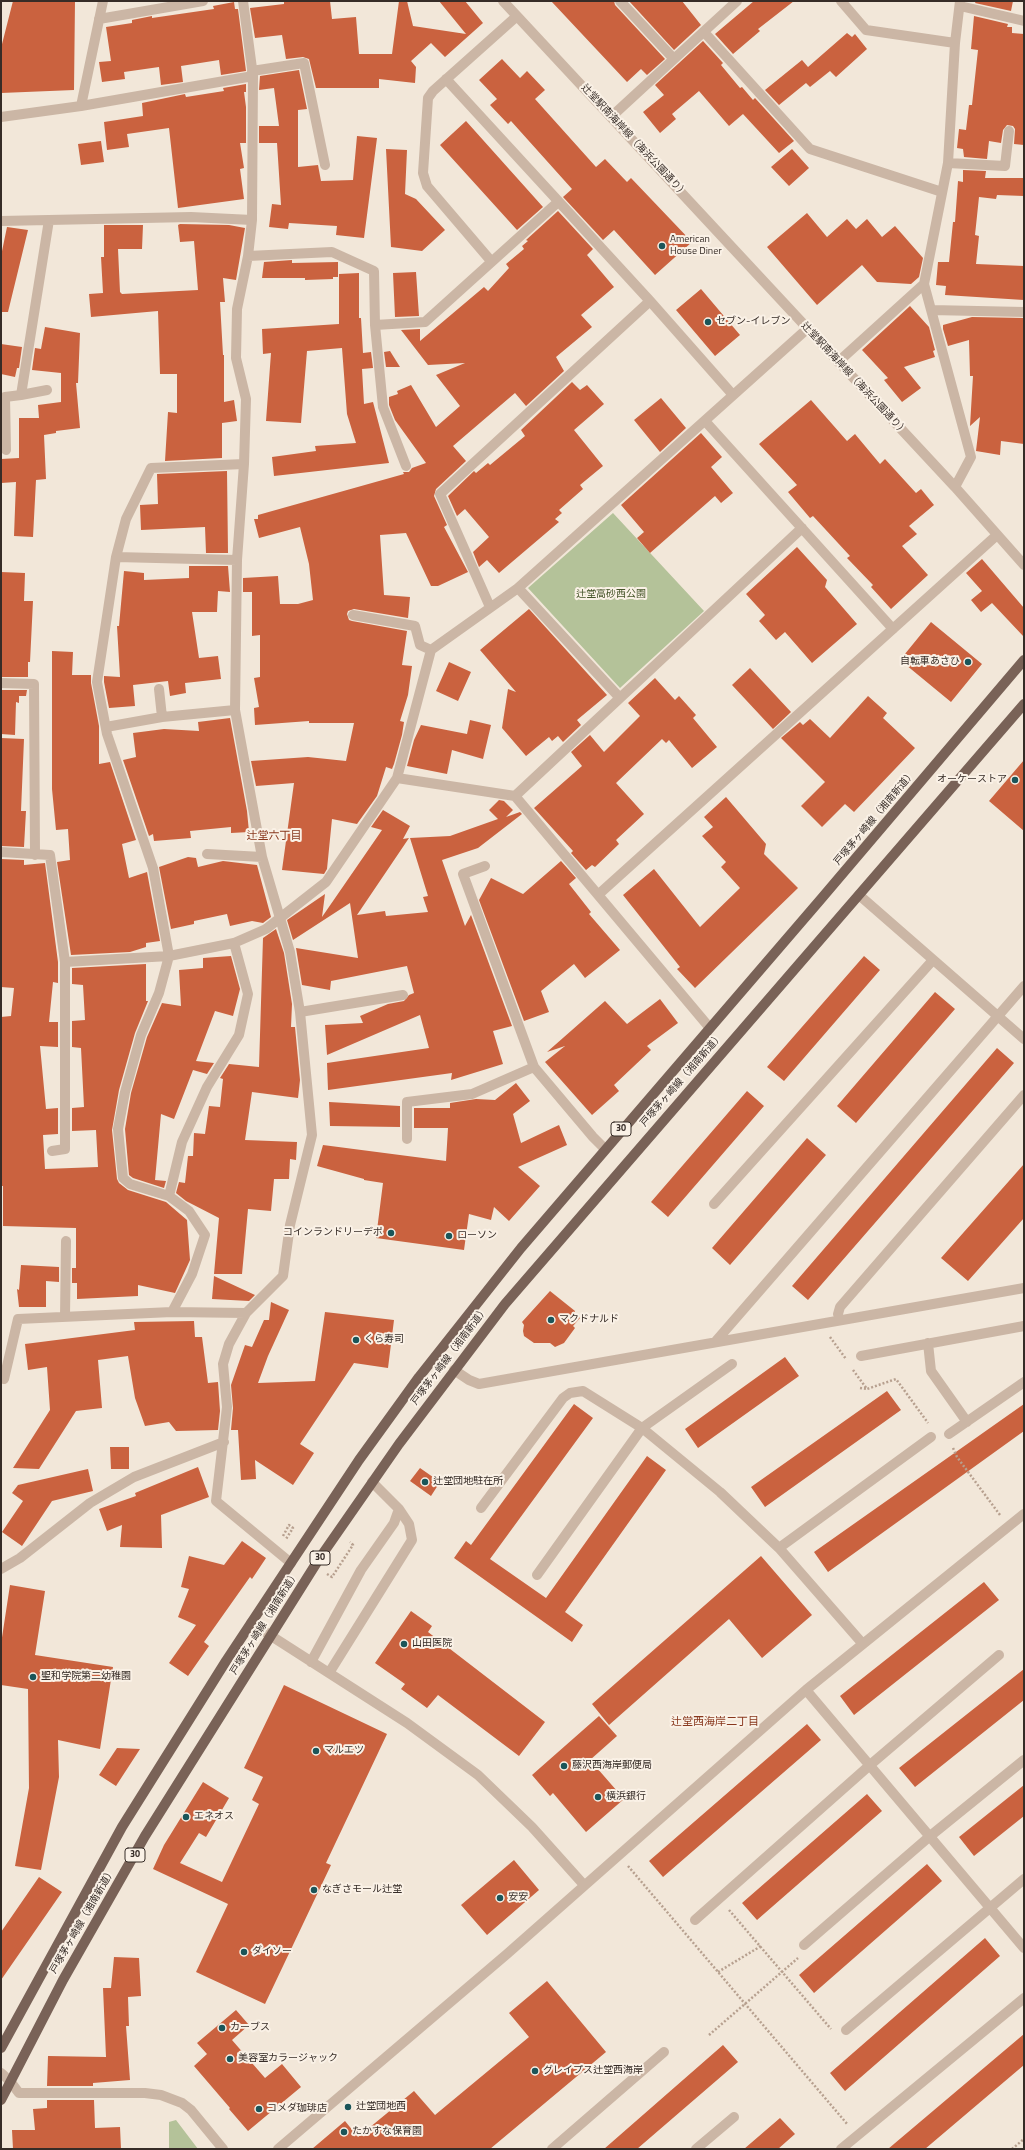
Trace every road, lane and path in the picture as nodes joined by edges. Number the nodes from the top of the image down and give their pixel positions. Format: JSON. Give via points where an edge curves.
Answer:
{"nodes":[{"id":1,"x":102,"y":1,"type":"edge"},
{"id":2,"x":203,"y":1,"type":"edge"},
{"id":3,"x":243,"y":1,"type":"edge"},
{"id":4,"x":503,"y":1,"type":"edge"},
{"id":5,"x":620,"y":1,"type":"edge"},
{"id":6,"x":737,"y":1,"type":"edge"},
{"id":7,"x":841,"y":1,"type":"edge"},
{"id":8,"x":960,"y":4,"type":"edge"},
{"id":9,"x":517,"y":16,"type":"junction"},
{"id":10,"x":99,"y":19,"type":"junction"},
{"id":11,"x":1024,"y":21,"type":"edge"},
{"id":12,"x":704,"y":32,"type":"junction"},
{"id":13,"x":955,"y":43,"type":"junction"},
{"id":14,"x":674,"y":59,"type":"junction"},
{"id":15,"x":252,"y":74,"type":"junction"},
{"id":16,"x":446,"y":79,"type":"junction"},
{"id":17,"x":81,"y":106,"type":"junction"},
{"id":18,"x":1,"y":117,"type":"edge"},
{"id":19,"x":611,"y":117,"type":"junction"},
{"id":20,"x":1009,"y":130,"type":"dead end"},
{"id":21,"x":948,"y":163,"type":"junction"},
{"id":22,"x":325,"y":165,"type":"dead end"},
{"id":23,"x":942,"y":192,"type":"junction"},
{"id":24,"x":558,"y":202,"type":"junction"},
{"id":25,"x":49,"y":220,"type":"junction"},
{"id":26,"x":252,"y":220,"type":"junction"},
{"id":27,"x":1,"y":221,"type":"edge"},
{"id":28,"x":248,"y":256,"type":"junction"},
{"id":29,"x":491,"y":261,"type":"junction"},
{"id":30,"x":924,"y":284,"type":"junction"},
{"id":31,"x":650,"y":301,"type":"junction"},
{"id":32,"x":931,"y":310,"type":"junction"},
{"id":33,"x":1024,"y":312,"type":"edge"},
{"id":34,"x":376,"y":325,"type":"junction"},
{"id":35,"x":807,"y":329,"type":"junction"},
{"id":36,"x":838,"y":362,"type":"junction"},
{"id":37,"x":47,"y":390,"type":"dead end"},
{"id":38,"x":21,"y":395,"type":"junction"},
{"id":39,"x":734,"y":395,"type":"junction"},
{"id":40,"x":705,"y":421,"type":"junction"},
{"id":41,"x":6,"y":450,"type":"dead end"},
{"id":42,"x":244,"y":464,"type":"junction"},
{"id":43,"x":406,"y":466,"type":"dead end"},
{"id":44,"x":955,"y":487,"type":"junction"},
{"id":45,"x":802,"y":528,"type":"junction"},
{"id":46,"x":997,"y":535,"type":"junction"},
{"id":47,"x":116,"y":557,"type":"junction"},
{"id":48,"x":237,"y":560,"type":"junction"},
{"id":49,"x":1024,"y":564,"type":"edge"},
{"id":50,"x":518,"y":588,"type":"junction"},
{"id":51,"x":490,"y":607,"type":"junction"},
{"id":52,"x":353,"y":615,"type":"dead end"},
{"id":53,"x":893,"y":629,"type":"junction"},
{"id":54,"x":431,"y":650,"type":"junction"},
{"id":55,"x":1024,"y":660,"type":"edge"},
{"id":56,"x":1,"y":683,"type":"edge"},
{"id":57,"x":159,"y":689,"type":"dead end"},
{"id":58,"x":620,"y":698,"type":"junction"},
{"id":59,"x":1024,"y":704,"type":"edge"},
{"id":60,"x":235,"y":710,"type":"junction"},
{"id":61,"x":162,"y":717,"type":"junction"},
{"id":62,"x":106,"y":727,"type":"junction"},
{"id":63,"x":397,"y":778,"type":"junction"},
{"id":64,"x":515,"y":796,"type":"junction"},
{"id":65,"x":1,"y":852,"type":"edge"},
{"id":66,"x":35,"y":854,"type":"junction"},
{"id":67,"x":207,"y":854,"type":"dead end"},
{"id":68,"x":262,"y":857,"type":"junction"},
{"id":69,"x":485,"y":866,"type":"dead end"},
{"id":70,"x":598,"y":894,"type":"junction"},
{"id":71,"x":859,"y":895,"type":"junction"},
{"id":72,"x":280,"y":917,"type":"junction"},
{"id":73,"x":234,"y":943,"type":"junction"},
{"id":74,"x":169,"y":956,"type":"junction"},
{"id":75,"x":933,"y":960,"type":"junction"},
{"id":76,"x":65,"y":962,"type":"junction"},
{"id":77,"x":1024,"y":986,"type":"edge"},
{"id":78,"x":403,"y":995,"type":"dead end"},
{"id":79,"x":300,"y":1012,"type":"junction"},
{"id":80,"x":998,"y":1016,"type":"junction"},
{"id":81,"x":709,"y":1027,"type":"junction"},
{"id":82,"x":1024,"y":1039,"type":"edge"},
{"id":83,"x":534,"y":1067,"type":"junction"},
{"id":84,"x":1024,"y":1095,"type":"edge"},
{"id":85,"x":407,"y":1139,"type":"dead end"},
{"id":86,"x":605,"y":1149,"type":"junction"},
{"id":87,"x":52,"y":1151,"type":"dead end"},
{"id":88,"x":169,"y":1196,"type":"junction"},
{"id":89,"x":714,"y":1204,"type":"dead end"},
{"id":90,"x":66,"y":1241,"type":"dead end"},
{"id":91,"x":1024,"y":1288,"type":"edge"},
{"id":92,"x":172,"y":1312,"type":"junction"},
{"id":93,"x":246,"y":1313,"type":"junction"},
{"id":94,"x":838,"y":1314,"type":"dead end"},
{"id":95,"x":66,"y":1317,"type":"junction"},
{"id":96,"x":1024,"y":1326,"type":"edge"},
{"id":97,"x":829,"y":1336,"type":"dead end"},
{"id":98,"x":716,"y":1341,"type":"junction"},
{"id":99,"x":928,"y":1343,"type":"junction"},
{"id":100,"x":861,"y":1356,"type":"dead end"},
{"id":101,"x":732,"y":1364,"type":"dead end"},
{"id":102,"x":454,"y":1370,"type":"junction"},
{"id":103,"x":1,"y":1378,"type":"edge"},
{"id":104,"x":1024,"y":1382,"type":"edge"},
{"id":105,"x":860,"y":1388,"type":"dead end"},
{"id":106,"x":867,"y":1389,"type":"junction"},
{"id":107,"x":967,"y":1422,"type":"junction"},
{"id":108,"x":642,"y":1428,"type":"junction"},
{"id":109,"x":932,"y":1433,"type":"joint"},
{"id":110,"x":949,"y":1434,"type":"dead end"},
{"id":111,"x":224,"y":1442,"type":"junction"},
{"id":112,"x":952,"y":1445,"type":"dead end"},
{"id":113,"x":372,"y":1482,"type":"junction"},
{"id":114,"x":481,"y":1508,"type":"dead end"},
{"id":115,"x":399,"y":1509,"type":"junction"},
{"id":116,"x":1024,"y":1514,"type":"edge"},
{"id":117,"x":1008,"y":1526,"type":"junction"},
{"id":118,"x":282,"y":1536,"type":"dead end"},
{"id":119,"x":350,"y":1542,"type":"dead end"},
{"id":120,"x":282,"y":1545,"type":"dead end"},
{"id":121,"x":779,"y":1548,"type":"junction"},
{"id":122,"x":290,"y":1563,"type":"junction"},
{"id":123,"x":1,"y":1569,"type":"edge"},
{"id":124,"x":537,"y":1576,"type":"dead end"},
{"id":125,"x":332,"y":1577,"type":"dead end"},
{"id":126,"x":251,"y":1623,"type":"junction"},
{"id":127,"x":271,"y":1636,"type":"junction"},
{"id":128,"x":862,"y":1643,"type":"junction"},
{"id":129,"x":999,"y":1654,"type":"dead end"},
{"id":130,"x":311,"y":1662,"type":"junction"},
{"id":131,"x":329,"y":1673,"type":"junction"},
{"id":132,"x":806,"y":1690,"type":"junction"},
{"id":133,"x":1024,"y":1760,"type":"edge"},
{"id":134,"x":870,"y":1765,"type":"junction"},
{"id":135,"x":929,"y":1837,"type":"junction"},
{"id":136,"x":618,"y":1855,"type":"junction"},
{"id":137,"x":1024,"y":1880,"type":"edge"},
{"id":138,"x":584,"y":1885,"type":"junction"},
{"id":139,"x":720,"y":1898,"type":"junction"},
{"id":140,"x":991,"y":1907,"type":"junction"},
{"id":141,"x":695,"y":1920,"type":"dead end"},
{"id":142,"x":804,"y":1945,"type":"joint"},
{"id":143,"x":761,"y":1946,"type":"junction"},
{"id":144,"x":1024,"y":1948,"type":"edge"},
{"id":145,"x":718,"y":1972,"type":"junction"},
{"id":146,"x":782,"y":1972,"type":"junction"},
{"id":147,"x":1024,"y":1998,"type":"edge"},
{"id":148,"x":745,"y":2004,"type":"junction"},
{"id":149,"x":846,"y":2030,"type":"joint"},
{"id":150,"x":709,"y":2035,"type":"dead end"},
{"id":151,"x":1,"y":2048,"type":"edge"},
{"id":152,"x":664,"y":2052,"type":"dead end"},
{"id":153,"x":1,"y":2073,"type":"edge"},
{"id":154,"x":10,"y":2081,"type":"junction"},
{"id":155,"x":1,"y":2100,"type":"edge"},
{"id":156,"x":734,"y":2117,"type":"dead end"},
{"id":157,"x":857,"y":2136,"type":"junction"},
{"id":158,"x":1024,"y":2139,"type":"edge"},
{"id":159,"x":223,"y":2149,"type":"edge"},
{"id":160,"x":278,"y":2149,"type":"edge"},
{"id":161,"x":552,"y":2149,"type":"edge"},
{"id":162,"x":696,"y":2149,"type":"edge"},
{"id":163,"x":841,"y":2149,"type":"edge"},
{"id":164,"x":1012,"y":2149,"type":"edge"}],
"edges":[{"from":1,"to":10,"type":"street"},
{"from":2,"to":10,"type":"street"},
{"from":3,"to":15,"type":"street"},
{"from":4,"to":9,"type":"street","name":"辻堂駅南海岸線（海浜公園通り）"},
{"from":5,"to":14,"type":"street"},
{"from":6,"to":12,"type":"street"},
{"from":7,"to":13,"type":"street","via":[[866,30]]},
{"from":8,"to":11,"type":"street"},
{"from":8,"to":13,"type":"street"},
{"from":9,"to":16,"type":"street"},
{"from":9,"to":19,"type":"street","name":"辻堂駅南海岸線（海浜公園通り）"},
{"from":10,"to":17,"type":"street"},
{"from":12,"to":14,"type":"street"},
{"from":12,"to":23,"type":"street","via":[[810,149]]},
{"from":13,"to":21,"type":"street"},
{"from":14,"to":19,"type":"street"},
{"from":15,"to":17,"type":"street"},
{"from":15,"to":22,"type":"street","via":[[304,63]]},
{"from":15,"to":26,"type":"street"},
{"from":16,"to":24,"type":"street"},
{"from":16,"to":29,"type":"street","via":[[428,98],[424,172],[427,186]]},
{"from":17,"to":18,"type":"street"},
{"from":19,"to":35,"type":"street","name":"辻堂駅南海岸線（海浜公園通り）"},
{"from":20,"to":21,"type":"street","via":[[1005,166]]},
{"from":21,"to":23,"type":"street"},
{"from":23,"to":30,"type":"street"},
{"from":24,"to":29,"type":"street"},
{"from":24,"to":31,"type":"street"},
{"from":25,"to":26,"type":"street","via":[[191,217]]},
{"from":25,"to":27,"type":"street"},
{"from":25,"to":38,"type":"street"},
{"from":26,"to":28,"type":"street"},
{"from":28,"to":34,"type":"street","via":[[332,252],[374,271]]},
{"from":28,"to":42,"type":"street","via":[[237,309],[236,358],[246,399]]},
{"from":29,"to":34,"type":"street","via":[[425,322]]},
{"from":30,"to":32,"type":"street"},
{"from":30,"to":36,"type":"street"},
{"from":31,"to":39,"type":"street"},
{"from":31,"to":51,"type":"street","via":[[440,494]]},
{"from":32,"to":33,"type":"street"},
{"from":32,"to":44,"type":"street","via":[[971,457]]},
{"from":34,"to":43,"type":"street","via":[[383,407]]},
{"from":35,"to":36,"type":"street","name":"辻堂駅南海岸線（海浜公園通り）"},
{"from":35,"to":39,"type":"street"},
{"from":36,"to":44,"type":"street","name":"辻堂駅南海岸線（海浜公園通り）"},
{"from":37,"to":38,"type":"street"},
{"from":38,"to":41,"type":"street","via":[[5,397]]},
{"from":39,"to":40,"type":"street"},
{"from":40,"to":45,"type":"street"},
{"from":40,"to":50,"type":"street"},
{"from":42,"to":47,"type":"street","via":[[151,468],[126,519]]},
{"from":42,"to":48,"type":"street"},
{"from":44,"to":46,"type":"street","name":"辻堂駅南海岸線（海浜公園通り）"},
{"from":45,"to":53,"type":"street"},
{"from":45,"to":58,"type":"street"},
{"from":46,"to":49,"type":"street","name":"辻堂駅南海岸線（海浜公園通り）"},
{"from":46,"to":53,"type":"street"},
{"from":47,"to":48,"type":"street"},
{"from":47,"to":62,"type":"street","via":[[98,682]]},
{"from":48,"to":60,"type":"street"},
{"from":50,"to":51,"type":"street"},
{"from":50,"to":58,"type":"street"},
{"from":51,"to":54,"type":"street"},
{"from":52,"to":54,"type":"street","via":[[415,626],[420,645]]},
{"from":53,"to":70,"type":"street"},
{"from":54,"to":63,"type":"street"},
{"from":55,"to":81,"type":"main road","name":"戸塚茅ヶ崎線（湘南新道）","number":"30"},
{"from":56,"to":66,"type":"street","via":[[34,684]]},
{"from":57,"to":61,"type":"street"},
{"from":58,"to":64,"type":"street"},
{"from":59,"to":71,"type":"main road","name":"戸塚茅ヶ崎線（湘南新道）","number":"30"},
{"from":60,"to":61,"type":"street"},
{"from":60,"to":68,"type":"street"},
{"from":61,"to":62,"type":"street"},
{"from":62,"to":74,"type":"street","via":[[153,868]]},
{"from":63,"to":64,"type":"street"},
{"from":63,"to":72,"type":"street","via":[[326,882]]},
{"from":64,"to":70,"type":"street"},
{"from":65,"to":66,"type":"street"},
{"from":66,"to":76,"type":"street","via":[[50,856]]},
{"from":67,"to":68,"type":"street"},
{"from":68,"to":72,"type":"street"},
{"from":69,"to":83,"type":"street","via":[[463,874]]},
{"from":70,"to":81,"type":"street"},
{"from":71,"to":75,"type":"street"},
{"from":71,"to":102,"type":"main road","name":"戸塚茅ヶ崎線（湘南新道）","number":"30","via":[[505,1304]]},
{"from":72,"to":73,"type":"street","via":[[266,929]]},
{"from":72,"to":79,"type":"street","via":[[290,952]]},
{"from":73,"to":74,"type":"street"},
{"from":73,"to":88,"type":"street","via":[[248,994],[239,1035],[208,1087],[182,1142]]},
{"from":74,"to":76,"type":"street"},
{"from":74,"to":88,"type":"street","via":[[159,993],[141,1035],[118,1129],[123,1178],[130,1184]]},
{"from":75,"to":80,"type":"street"},
{"from":75,"to":89,"type":"street"},
{"from":76,"to":87,"type":"street","via":[[65,1149]]},
{"from":77,"to":80,"type":"street"},
{"from":78,"to":79,"type":"street"},
{"from":79,"to":93,"type":"street","via":[[312,1135],[290,1225],[283,1276]]},
{"from":80,"to":82,"type":"street"},
{"from":80,"to":98,"type":"street"},
{"from":81,"to":86,"type":"main road","name":"戸塚茅ヶ崎線（湘南新道）","number":"30"},
{"from":83,"to":85,"type":"street","via":[[472,1094],[407,1102]]},
{"from":83,"to":86,"type":"street"},
{"from":84,"to":94,"type":"street","via":[[840,1307]]},
{"from":86,"to":122,"type":"main road","name":"戸塚茅ヶ崎線（湘南新道）","number":"30","via":[[520,1248],[419,1377]]},
{"from":88,"to":92,"type":"street","via":[[189,1211],[205,1235],[192,1274]]},
{"from":90,"to":95,"type":"street"},
{"from":91,"to":98,"type":"street"},
{"from":92,"to":93,"type":"street"},
{"from":92,"to":95,"type":"street"},
{"from":93,"to":111,"type":"street","via":[[229,1344],[222,1364],[227,1407]]},
{"from":95,"to":103,"type":"street","via":[[18,1319],[4,1379]]},
{"from":96,"to":99,"type":"street"},
{"from":97,"to":106,"type":"path"},
{"from":98,"to":102,"type":"street","via":[[479,1384]]},
{"from":99,"to":100,"type":"street"},
{"from":99,"to":107,"type":"street","via":[[931,1371]]},
{"from":101,"to":108,"type":"street"},
{"from":102,"to":113,"type":"main road","name":"戸塚茅ヶ崎線（湘南新道）","number":"30"},
{"from":104,"to":107,"type":"street"},
{"from":105,"to":106,"type":"path"},
{"from":106,"to":109,"type":"path","via":[[896,1379]]},
{"from":107,"to":110,"type":"street"},
{"from":108,"to":114,"type":"street","via":[[587,1393],[570,1393],[563,1398]]},
{"from":108,"to":121,"type":"street","via":[[720,1492]]},
{"from":108,"to":124,"type":"street"},
{"from":109,"to":121,"type":"street"},
{"from":111,"to":122,"type":"street","via":[[216,1501]]},
{"from":111,"to":123,"type":"street","via":[[134,1477],[90,1502],[20,1558]]},
{"from":112,"to":117,"type":"path","via":[[957,1457]]},
{"from":113,"to":115,"type":"street"},
{"from":113,"to":127,"type":"main road","name":"戸塚茅ヶ崎線（湘南新道）","number":"30","via":[[319,1559]]},
{"from":115,"to":130,"type":"street","via":[[394,1523],[361,1570]]},
{"from":115,"to":131,"type":"street","via":[[410,1524],[412,1540]]},
{"from":116,"to":117,"type":"street"},
{"from":117,"to":128,"type":"street"},
{"from":118,"to":120,"type":"path","via":[[289,1525],[293,1528]]},
{"from":119,"to":125,"type":"path","via":[[353,1544]]},
{"from":121,"to":128,"type":"street"},
{"from":122,"to":126,"type":"main road","name":"戸塚茅ヶ崎線（湘南新道）","number":"30"},
{"from":126,"to":127,"type":"street"},
{"from":126,"to":151,"type":"main road","name":"戸塚茅ヶ崎線（湘南新道）","number":"30","via":[[122,1827]]},
{"from":127,"to":130,"type":"street"},
{"from":127,"to":154,"type":"main road","name":"戸塚茅ヶ崎線（湘南新道）","number":"30","via":[[146,1836],[63,1980]]},
{"from":128,"to":132,"type":"street"},
{"from":129,"to":134,"type":"street"},
{"from":130,"to":131,"type":"street"},
{"from":131,"to":138,"type":"street","via":[[407,1723],[478,1775],[532,1827]]},
{"from":132,"to":134,"type":"street"},
{"from":132,"to":136,"type":"street"},
{"from":133,"to":135,"type":"street"},
{"from":134,"to":135,"type":"street"},
{"from":134,"to":139,"type":"street"},
{"from":135,"to":140,"type":"street"},
{"from":135,"to":142,"type":"street"},
{"from":136,"to":138,"type":"street"},
{"from":136,"to":145,"type":"path"},
{"from":137,"to":140,"type":"street"},
{"from":138,"to":160,"type":"street"},
{"from":139,"to":141,"type":"street"},
{"from":139,"to":143,"type":"path"},
{"from":140,"to":144,"type":"street"},
{"from":140,"to":149,"type":"street"},
{"from":142,"to":146,"type":"path","via":[[805,1952]]},
{"from":143,"to":145,"type":"path"},
{"from":143,"to":146,"type":"path"},
{"from":145,"to":148,"type":"path"},
{"from":146,"to":148,"type":"path"},
{"from":146,"to":149,"type":"path","via":[[838,2038]]},
{"from":147,"to":157,"type":"street"},
{"from":148,"to":150,"type":"path"},
{"from":148,"to":157,"type":"path"},
{"from":152,"to":161,"type":"street"},
{"from":153,"to":154,"type":"street"},
{"from":154,"to":155,"type":"main road","name":"戸塚茅ヶ崎線（湘南新道）","number":"30"},
{"from":154,"to":159,"type":"street","via":[[19,2093],[161,2095],[182,2103],[191,2110]]},
{"from":156,"to":162,"type":"street"},
{"from":157,"to":163,"type":"street"},
{"from":158,"to":164,"type":"path"}]}
